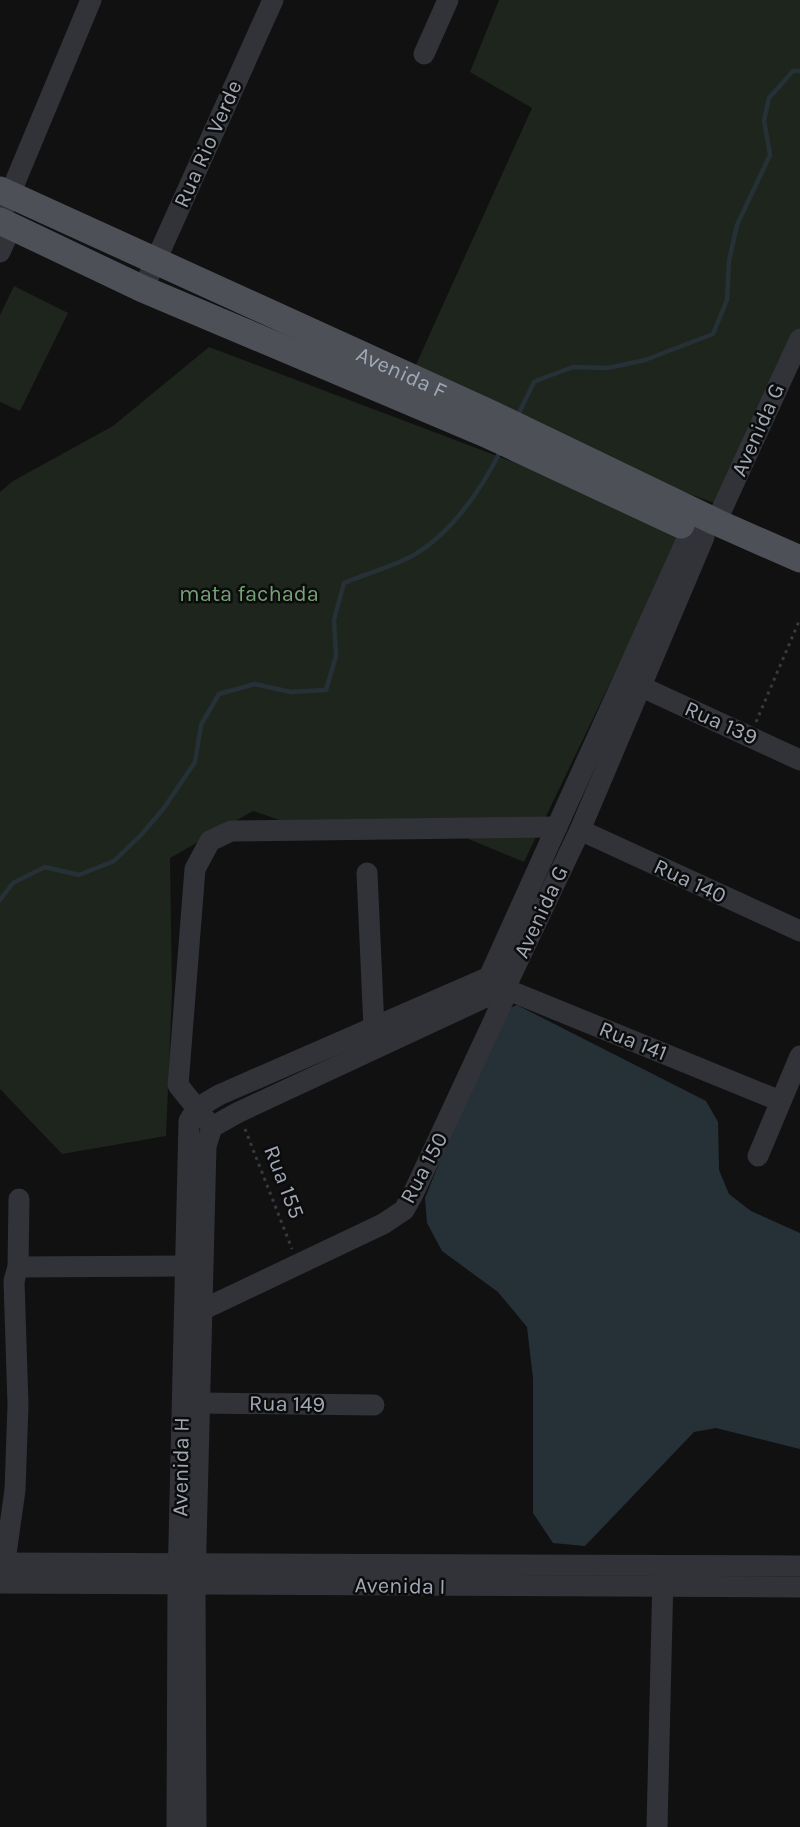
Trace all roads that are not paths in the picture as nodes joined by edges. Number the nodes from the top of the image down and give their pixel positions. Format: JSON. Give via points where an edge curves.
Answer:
{"nodes":[{"id":1,"x":91,"y":0,"type":"edge"},
{"id":2,"x":273,"y":0,"type":"edge"},
{"id":3,"x":448,"y":0,"type":"edge"},
{"id":4,"x":424,"y":54,"type":"dead end"},
{"id":5,"x":4,"y":210,"type":"edge"},
{"id":6,"x":0,"y":252,"type":"edge"},
{"id":7,"x":156,"y":261,"type":"junction"},
{"id":8,"x":143,"y":289,"type":"junction"},
{"id":9,"x":800,"y":339,"type":"edge"},
{"id":10,"x":792,"y":373,"type":"edge"},
{"id":11,"x":489,"y":424,"type":"junction"},
{"id":12,"x":704,"y":530,"type":"junction"},
{"id":13,"x":800,"y":559,"type":"edge"},
{"id":14,"x":800,"y":577,"type":"edge"},
{"id":15,"x":642,"y":687,"type":"junction"},
{"id":16,"x":800,"y":760,"type":"edge"},
{"id":17,"x":556,"y":827,"type":"junction"},
{"id":18,"x":579,"y":830,"type":"junction"},
{"id":19,"x":367,"y":873,"type":"dead end"},
{"id":20,"x":800,"y":931,"type":"edge"},
{"id":21,"x":500,"y":985,"type":"junction"},
{"id":22,"x":374,"y":1028,"type":"junction"},
{"id":23,"x":800,"y":1056,"type":"edge"},
{"id":24,"x":780,"y":1101,"type":"junction"},
{"id":25,"x":197,"y":1108,"type":"junction"},
{"id":26,"x":212,"y":1127,"type":"junction"},
{"id":27,"x":758,"y":1156,"type":"dead end"},
{"id":28,"x":19,"y":1199,"type":"dead end"},
{"id":29,"x":185,"y":1266,"type":"junction"},
{"id":30,"x":11,"y":1277,"type":"edge"},
{"id":31,"x":204,"y":1309,"type":"junction"},
{"id":32,"x":201,"y":1403,"type":"junction"},
{"id":33,"x":374,"y":1405,"type":"dead end"},
{"id":34,"x":664,"y":1566,"type":"junction"},
{"id":35,"x":800,"y":1566,"type":"edge"},
{"id":36,"x":2,"y":1573,"type":"edge"},
{"id":37,"x":187,"y":1575,"type":"junction"},
{"id":38,"x":800,"y":1587,"type":"edge"},
{"id":39,"x":662,"y":1588,"type":"junction"},
{"id":40,"x":177,"y":1827,"type":"edge"},
{"id":41,"x":196,"y":1827,"type":"edge"},
{"id":42,"x":657,"y":1827,"type":"edge"}],
"edges":[{"from":1,"to":5,"type":"street"},
{"from":2,"to":7,"type":"street","name":"Rua Rio Verde"},
{"from":3,"to":4,"type":"street"},
{"from":5,"to":6,"type":"street"},
{"from":5,"to":7,"type":"main road","name":"Avenida F"},
{"from":5,"to":8,"type":"main road","name":"Avenida F"},
{"from":7,"to":8,"type":"street","name":"Rua Rio Verde"},
{"from":7,"to":11,"type":"main road","name":"Avenida F"},
{"from":8,"to":11,"type":"main road","name":"Avenida F"},
{"from":9,"to":10,"type":"street","name":"Avenida G"},
{"from":10,"to":12,"type":"street","name":"Avenida G"},
{"from":11,"to":12,"type":"main road","name":"Avenida F"},
{"from":12,"to":13,"type":"main road","name":"Avenida F"},
{"from":12,"to":14,"type":"main road","name":"Avenida F"},
{"from":12,"to":15,"type":"street","name":"Avenida G"},
{"from":12,"to":17,"type":"street","name":"Avenida G"},
{"from":15,"to":16,"type":"street","name":"Rua 139"},
{"from":15,"to":18,"type":"street","name":"Avenida G"},
{"from":17,"to":21,"type":"street","name":"Avenida G"},
{"from":17,"to":25,"type":"street","via":[[231,831],[210,841],[195,869],[178,1085]]},
{"from":18,"to":20,"type":"street","name":"Rua 140"},
{"from":18,"to":21,"type":"street","name":"Avenida G"},
{"from":19,"to":22,"type":"street"},
{"from":21,"to":22,"type":"street","name":"Avenida G"},
{"from":21,"to":24,"type":"street","name":"Rua 141"},
{"from":21,"to":26,"type":"street"},
{"from":21,"to":31,"type":"street","name":"Rua 150","via":[[426,1171],[404,1210],[383,1224]]},
{"from":22,"to":25,"type":"street","name":"Avenida G"},
{"from":23,"to":24,"type":"street"},
{"from":24,"to":27,"type":"street"},
{"from":25,"to":26,"type":"street"},
{"from":25,"to":29,"type":"street","name":"Avenida H","via":[[187,1134]]},
{"from":26,"to":31,"type":"street","name":"Avenida H","via":[[206,1146]]},
{"from":28,"to":30,"type":"street"},
{"from":29,"to":30,"type":"street"},
{"from":29,"to":37,"type":"street","name":"Avenida H"},
{"from":30,"to":36,"type":"street","via":[[18,1405],[15,1490]]},
{"from":31,"to":32,"type":"street","name":"Avenida H"},
{"from":32,"to":33,"type":"street","name":"Rua 149"},
{"from":32,"to":37,"type":"street","name":"Avenida H"},
{"from":34,"to":35,"type":"street","name":"Avenida I"},
{"from":34,"to":37,"type":"street","name":"Avenida I"},
{"from":34,"to":39,"type":"street"},
{"from":36,"to":37,"type":"street","name":"Avenida I"},
{"from":37,"to":39,"type":"street","name":"Avenida I"},
{"from":37,"to":40,"type":"street","name":"Avenida H"},
{"from":37,"to":41,"type":"street","name":"Avenida H"},
{"from":38,"to":39,"type":"street","name":"Avenida I"},
{"from":39,"to":42,"type":"street"}]}
